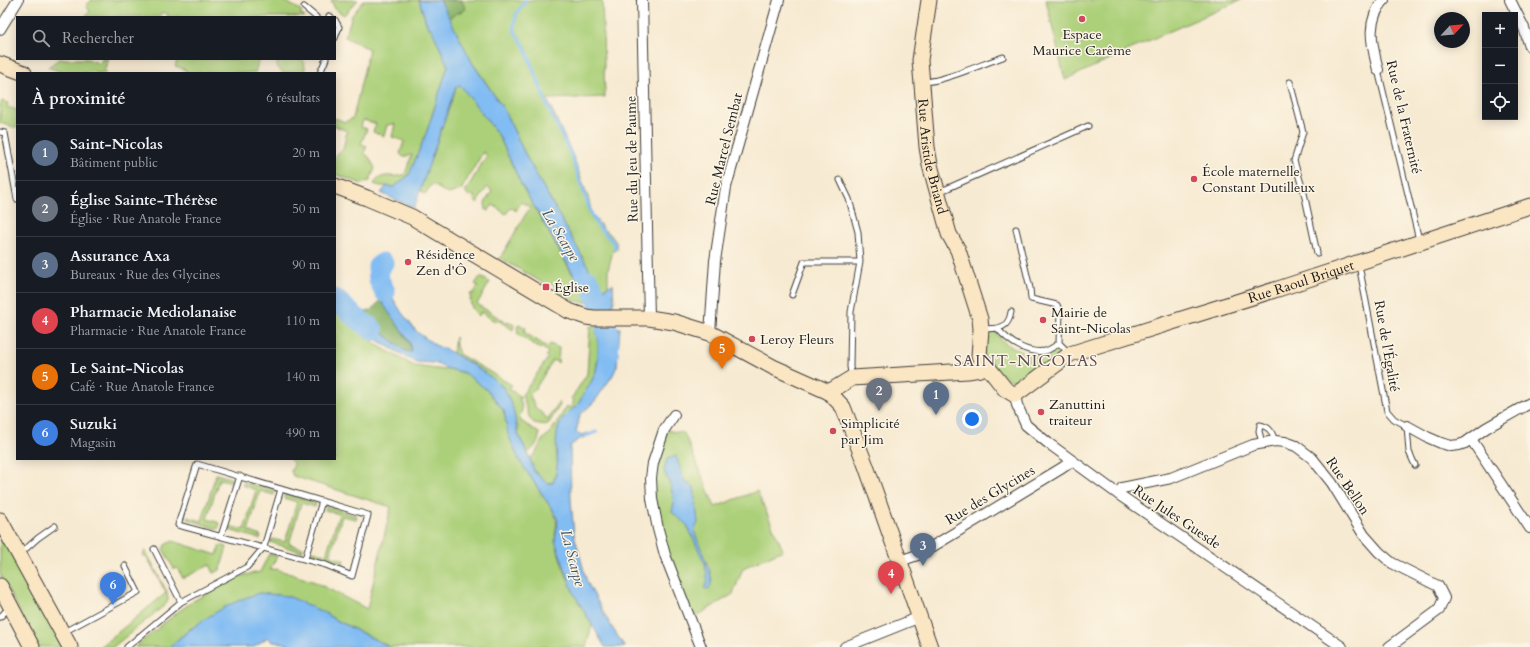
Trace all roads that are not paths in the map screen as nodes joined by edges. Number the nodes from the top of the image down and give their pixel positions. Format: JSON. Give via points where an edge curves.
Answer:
{"nodes":[{"id":1,"x":18,"y":0,"type":"edge"},
{"id":2,"x":642,"y":0,"type":"edge"},
{"id":3,"x":779,"y":0,"type":"edge"},
{"id":4,"x":929,"y":0,"type":"edge"},
{"id":5,"x":1384,"y":0,"type":"edge"},
{"id":6,"x":1510,"y":0,"type":"edge"},
{"id":7,"x":304,"y":7,"type":"dead end"},
{"id":8,"x":315,"y":16,"type":"edge"},
{"id":9,"x":336,"y":22,"type":"edge"},
{"id":10,"x":0,"y":29,"type":"edge"},
{"id":11,"x":336,"y":35,"type":"edge"},
{"id":12,"x":1530,"y":47,"type":"edge"},
{"id":13,"x":1002,"y":56,"type":"dead end"},
{"id":14,"x":326,"y":60,"type":"edge"},
{"id":15,"x":0,"y":64,"type":"edge"},
{"id":16,"x":1378,"y":70,"type":"joint"},
{"id":17,"x":21,"y":72,"type":"edge"},
{"id":18,"x":320,"y":72,"type":"edge"},
{"id":19,"x":921,"y":82,"type":"junction"},
{"id":20,"x":1290,"y":82,"type":"dead end"},
{"id":21,"x":1088,"y":126,"type":"dead end"},
{"id":22,"x":0,"y":132,"type":"edge"},
{"id":23,"x":840,"y":180,"type":"dead end"},
{"id":24,"x":336,"y":186,"type":"edge"},
{"id":25,"x":937,"y":191,"type":"junction"},
{"id":26,"x":16,"y":194,"type":"edge"},
{"id":27,"x":1530,"y":206,"type":"edge"},
{"id":28,"x":1016,"y":229,"type":"dead end"},
{"id":29,"x":1419,"y":242,"type":"junction"},
{"id":30,"x":1317,"y":253,"type":"dead end"},
{"id":31,"x":860,"y":262,"type":"junction"},
{"id":32,"x":1358,"y":262,"type":"junction"},
{"id":33,"x":792,"y":295,"type":"dead end"},
{"id":34,"x":1011,"y":312,"type":"dead end"},
{"id":35,"x":649,"y":318,"type":"junction"},
{"id":36,"x":981,"y":329,"type":"junction"},
{"id":37,"x":998,"y":329,"type":"junction"},
{"id":38,"x":710,"y":332,"type":"junction"},
{"id":39,"x":1059,"y":343,"type":"junction"},
{"id":40,"x":1070,"y":354,"type":"junction"},
{"id":41,"x":986,"y":366,"type":"junction"},
{"id":42,"x":852,"y":378,"type":"junction"},
{"id":43,"x":829,"y":392,"type":"junction"},
{"id":44,"x":1015,"y":394,"type":"junction"},
{"id":45,"x":1530,"y":403,"type":"edge"},
{"id":46,"x":674,"y":416,"type":"dead end"},
{"id":47,"x":1407,"y":426,"type":"junction"},
{"id":48,"x":1471,"y":439,"type":"junction"},
{"id":49,"x":1280,"y":441,"type":"junction"},
{"id":50,"x":1262,"y":443,"type":"junction"},
{"id":51,"x":1072,"y":461,"type":"junction"},
{"id":52,"x":1415,"y":465,"type":"dead end"},
{"id":53,"x":240,"y":476,"type":"junction"},
{"id":54,"x":281,"y":489,"type":"junction"},
{"id":55,"x":1118,"y":494,"type":"junction"},
{"id":56,"x":322,"y":501,"type":"junction"},
{"id":57,"x":0,"y":520,"type":"edge"},
{"id":58,"x":55,"y":526,"type":"dead end"},
{"id":59,"x":1530,"y":528,"type":"edge"},
{"id":60,"x":221,"y":536,"type":"junction"},
{"id":61,"x":264,"y":547,"type":"junction"},
{"id":62,"x":154,"y":549,"type":"dead end"},
{"id":63,"x":19,"y":554,"type":"junction"},
{"id":64,"x":304,"y":559,"type":"junction"},
{"id":65,"x":900,"y":561,"type":"junction"},
{"id":66,"x":125,"y":566,"type":"dead end"},
{"id":67,"x":0,"y":586,"type":"edge"},
{"id":68,"x":181,"y":602,"type":"junction"},
{"id":69,"x":11,"y":606,"type":"junction"},
{"id":70,"x":0,"y":617,"type":"edge"},
{"id":71,"x":920,"y":617,"type":"junction"},
{"id":72,"x":63,"y":633,"type":"junction"},
{"id":73,"x":32,"y":647,"type":"edge"},
{"id":74,"x":70,"y":647,"type":"edge"},
{"id":75,"x":127,"y":647,"type":"edge"},
{"id":76,"x":701,"y":647,"type":"edge"},
{"id":77,"x":845,"y":647,"type":"edge"},
{"id":78,"x":930,"y":647,"type":"edge"},
{"id":79,"x":1342,"y":647,"type":"edge"},
{"id":80,"x":1389,"y":647,"type":"edge"}],
"edges":[{"from":1,"to":10,"type":"street"},
{"from":2,"to":35,"type":"street","name":"Rue du Jeu de Paume"},
{"from":3,"to":38,"type":"street","name":"Rue Marcel Sembat","via":[[726,187],[715,261]]},
{"from":4,"to":19,"type":"street","name":"Rue Aristide Briand","via":[[920,60]]},
{"from":5,"to":16,"type":"street","name":"Rue de la Fraternité","via":[[1371,26]]},
{"from":6,"to":12,"type":"street"},
{"from":7,"to":8,"type":"lane"},
{"from":9,"to":11,"type":"lane","via":[[339,26]]},
{"from":13,"to":19,"type":"lane","via":[[952,75]]},
{"from":14,"to":18,"type":"lane"},
{"from":15,"to":17,"type":"street"},
{"from":16,"to":29,"type":"lane","name":"Rue de la Fraternité"},
{"from":19,"to":25,"type":"street","name":"Rue Aristide Briand","via":[[927,147]]},
{"from":20,"to":30,"type":"lane","via":[[1303,132],[1294,161]]},
{"from":21,"to":25,"type":"lane"},
{"from":22,"to":26,"type":"lane","via":[[5,133]]},
{"from":23,"to":31,"type":"lane","via":[[858,232]]},
{"from":24,"to":35,"type":"street","via":[[412,217],[569,311],[594,318]]},
{"from":25,"to":36,"type":"street","name":"Rue Aristide Briand","via":[[949,234],[958,250],[976,306]]},
{"from":27,"to":29,"type":"street","name":"Rue Raoul Briquet"},
{"from":28,"to":39,"type":"lane","via":[[1031,299],[1057,305],[1060,311]]},
{"from":29,"to":32,"type":"street","name":"Rue Raoul Briquet"},
{"from":31,"to":33,"type":"lane","via":[[804,262]]},
{"from":31,"to":42,"type":"lane","via":[[851,312]]},
{"from":32,"to":40,"type":"street","name":"Rue Raoul Briquet"},
{"from":32,"to":47,"type":"lane","name":"Rue de l'Égalité","via":[[1388,411],[1394,419]]},
{"from":34,"to":37,"type":"lane","via":[[1006,324]]},
{"from":35,"to":38,"type":"street"},
{"from":36,"to":37,"type":"lane"},
{"from":36,"to":41,"type":"street","name":"Rue Aristide Briand","via":[[978,356]]},
{"from":37,"to":39,"type":"lane","via":[[1009,340],[1035,352],[1047,351]]},
{"from":38,"to":43,"type":"street","via":[[773,367]]},
{"from":39,"to":40,"type":"lane"},
{"from":40,"to":44,"type":"street","name":"Rue Raoul Briquet"},
{"from":41,"to":42,"type":"street","via":[[968,371]]},
{"from":41,"to":44,"type":"street","name":"Rue Aristide Briand","via":[[1005,389]]},
{"from":42,"to":43,"type":"street"},
{"from":43,"to":65,"type":"street","via":[[843,408]]},
{"from":44,"to":51,"type":"street","name":"Rue Jules Guesde","via":[[1026,425]]},
{"from":45,"to":48,"type":"street"},
{"from":46,"to":76,"type":"street","via":[[664,430],[653,463],[652,499],[665,555]]},
{"from":47,"to":48,"type":"street","via":[[1451,446],[1459,446]]},
{"from":47,"to":52,"type":"lane","via":[[1409,452]]},
{"from":48,"to":59,"type":"street"},
{"from":49,"to":50,"type":"street"},
{"from":49,"to":50,"type":"lane","via":[[1266,426],[1260,424]]},
{"from":49,"to":80,"type":"street","name":"Rue Bellon","via":[[1296,446],[1312,458],[1332,483],[1364,535],[1379,552],[1392,563],[1438,586],[1444,598],[1439,610]]},
{"from":50,"to":55,"type":"street","via":[[1171,478],[1122,488]]},
{"from":51,"to":55,"type":"street","name":"Rue Jules Guesde"},
{"from":51,"to":65,"type":"street","name":"Rue des Glycines","via":[[920,554]]},
{"from":53,"to":54,"type":"lane"},
{"from":53,"to":60,"type":"lane"},
{"from":53,"to":60,"type":"lane","via":[[197,464],[178,524]]},
{"from":54,"to":56,"type":"lane"},
{"from":54,"to":61,"type":"lane"},
{"from":55,"to":79,"type":"street","name":"Rue Jules Guesde"},
{"from":56,"to":64,"type":"lane"},
{"from":56,"to":64,"type":"lane","via":[[368,515],[352,576]]},
{"from":57,"to":63,"type":"street"},
{"from":58,"to":63,"type":"lane"},
{"from":60,"to":61,"type":"lane"},
{"from":61,"to":64,"type":"lane"},
{"from":61,"to":68,"type":"lane","via":[[248,567]]},
{"from":62,"to":68,"type":"lane"},
{"from":63,"to":72,"type":"street"},
{"from":65,"to":71,"type":"street"},
{"from":66,"to":72,"type":"lane","via":[[138,592]]},
{"from":67,"to":69,"type":"street"},
{"from":68,"to":75,"type":"lane"},
{"from":69,"to":70,"type":"lane"},
{"from":69,"to":73,"type":"street"},
{"from":71,"to":77,"type":"street"},
{"from":71,"to":78,"type":"street"},
{"from":72,"to":74,"type":"street"}]}
